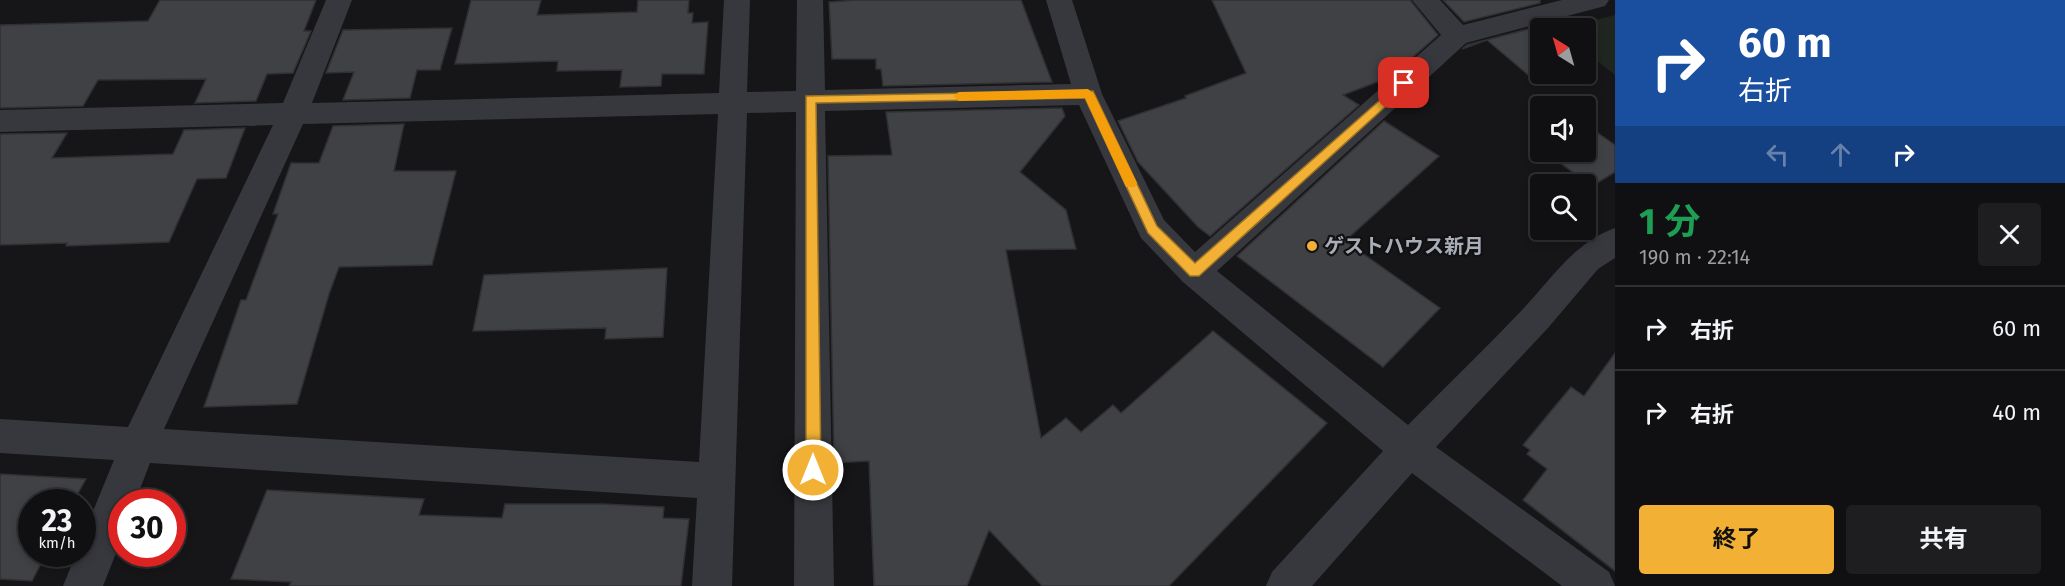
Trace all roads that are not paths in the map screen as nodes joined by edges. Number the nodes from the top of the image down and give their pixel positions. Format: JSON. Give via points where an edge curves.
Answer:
{"nodes":[{"id":1,"x":339,"y":0,"type":"edge"},
{"id":2,"x":737,"y":0,"type":"edge"},
{"id":3,"x":810,"y":0,"type":"edge"},
{"id":4,"x":1059,"y":0,"type":"edge"},
{"id":5,"x":1425,"y":0,"type":"edge"},
{"id":6,"x":1596,"y":0,"type":"edge"},
{"id":7,"x":1457,"y":36,"type":"junction"},
{"id":8,"x":1088,"y":94,"type":"junction"},
{"id":9,"x":810,"y":99,"type":"junction"},
{"id":10,"x":732,"y":101,"type":"junction"},
{"id":11,"x":293,"y":114,"type":"junction"},
{"id":12,"x":0,"y":121,"type":"edge"},
{"id":13,"x":1615,"y":241,"type":"edge"},
{"id":14,"x":1194,"y":272,"type":"junction"},
{"id":15,"x":0,"y":436,"type":"edge"},
{"id":16,"x":139,"y":444,"type":"junction"},
{"id":17,"x":1409,"y":449,"type":"junction"},
{"id":18,"x":716,"y":481,"type":"junction"},
{"id":19,"x":82,"y":586,"type":"edge"},
{"id":20,"x":712,"y":586,"type":"edge"},
{"id":21,"x":814,"y":586,"type":"edge"},
{"id":22,"x":1286,"y":586,"type":"edge"},
{"id":23,"x":1594,"y":586,"type":"edge"}],
"edges":[{"from":1,"to":11,"type":"street"},
{"from":2,"to":10,"type":"street"},
{"from":3,"to":9,"type":"street"},
{"from":4,"to":8,"type":"street"},
{"from":5,"to":7,"type":"street"},
{"from":6,"to":7,"type":"street"},
{"from":7,"to":14,"type":"street"},
{"from":8,"to":9,"type":"street"},
{"from":8,"to":14,"type":"street","via":[[1152,229]]},
{"from":9,"to":10,"type":"street"},
{"from":9,"to":21,"type":"street"},
{"from":10,"to":11,"type":"street"},
{"from":10,"to":18,"type":"street"},
{"from":11,"to":12,"type":"street"},
{"from":11,"to":16,"type":"street"},
{"from":13,"to":17,"type":"street","via":[[1587,260]]},
{"from":14,"to":17,"type":"street"},
{"from":15,"to":16,"type":"street"},
{"from":16,"to":18,"type":"street"},
{"from":16,"to":19,"type":"street"},
{"from":17,"to":22,"type":"street"},
{"from":17,"to":23,"type":"street"},
{"from":18,"to":20,"type":"street"}]}
